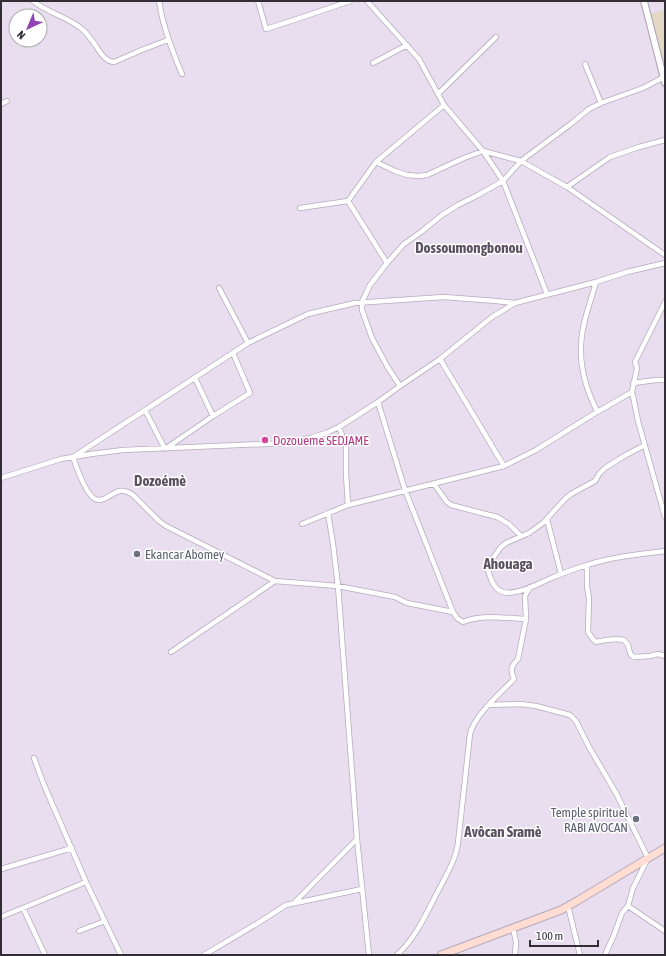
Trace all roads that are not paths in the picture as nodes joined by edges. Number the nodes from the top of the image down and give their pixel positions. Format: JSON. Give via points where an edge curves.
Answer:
{"nodes":[{"id":1,"x":33,"y":1,"type":"edge"},
{"id":2,"x":159,"y":1,"type":"edge"},
{"id":3,"x":258,"y":1,"type":"edge"},
{"id":4,"x":350,"y":1,"type":"edge"},
{"id":5,"x":367,"y":1,"type":"edge"},
{"id":6,"x":644,"y":1,"type":"edge"},
{"id":7,"x":496,"y":37,"type":"dead end"},
{"id":8,"x":168,"y":40,"type":"junction"},
{"id":9,"x":407,"y":45,"type":"junction"},
{"id":10,"x":373,"y":63,"type":"dead end"},
{"id":11,"x":585,"y":64,"type":"dead end"},
{"id":12,"x":182,"y":74,"type":"dead end"},
{"id":13,"x":664,"y":80,"type":"edge"},
{"id":14,"x":438,"y":94,"type":"junction"},
{"id":15,"x":7,"y":101,"type":"dead end"},
{"id":16,"x":601,"y":103,"type":"junction"},
{"id":17,"x":1,"y":104,"type":"edge"},
{"id":18,"x":444,"y":105,"type":"junction"},
{"id":19,"x":665,"y":140,"type":"edge"},
{"id":20,"x":483,"y":151,"type":"junction"},
{"id":21,"x":521,"y":161,"type":"junction"},
{"id":22,"x":376,"y":162,"type":"junction"},
{"id":23,"x":503,"y":181,"type":"junction"},
{"id":24,"x":567,"y":187,"type":"junction"},
{"id":25,"x":348,"y":201,"type":"junction"},
{"id":26,"x":300,"y":208,"type":"dead end"},
{"id":27,"x":665,"y":255,"type":"edge"},
{"id":28,"x":387,"y":263,"type":"junction"},
{"id":29,"x":665,"y":263,"type":"edge"},
{"id":30,"x":596,"y":282,"type":"junction"},
{"id":31,"x":219,"y":288,"type":"dead end"},
{"id":32,"x":547,"y":294,"type":"junction"},
{"id":33,"x":362,"y":302,"type":"junction"},
{"id":34,"x":665,"y":302,"type":"edge"},
{"id":35,"x":515,"y":304,"type":"junction"},
{"id":36,"x":248,"y":343,"type":"junction"},
{"id":37,"x":233,"y":353,"type":"junction"},
{"id":38,"x":440,"y":359,"type":"junction"},
{"id":39,"x":195,"y":378,"type":"junction"},
{"id":40,"x":665,"y":380,"type":"edge"},
{"id":41,"x":634,"y":383,"type":"junction"},
{"id":42,"x":400,"y":386,"type":"junction"},
{"id":43,"x":632,"y":392,"type":"junction"},
{"id":44,"x":378,"y":402,"type":"junction"},
{"id":45,"x":145,"y":410,"type":"junction"},
{"id":46,"x":597,"y":411,"type":"junction"},
{"id":47,"x":213,"y":416,"type":"junction"},
{"id":48,"x":340,"y":427,"type":"junction"},
{"id":49,"x":645,"y":445,"type":"junction"},
{"id":50,"x":165,"y":449,"type":"junction"},
{"id":51,"x":73,"y":457,"type":"junction"},
{"id":52,"x":504,"y":466,"type":"junction"},
{"id":53,"x":1,"y":478,"type":"edge"},
{"id":54,"x":434,"y":484,"type":"junction"},
{"id":55,"x":405,"y":490,"type":"junction"},
{"id":56,"x":348,"y":505,"type":"junction"},
{"id":57,"x":328,"y":513,"type":"junction"},
{"id":58,"x":665,"y":517,"type":"edge"},
{"id":59,"x":547,"y":519,"type":"junction"},
{"id":60,"x":302,"y":524,"type":"dead end"},
{"id":61,"x":521,"y":536,"type":"junction"},
{"id":62,"x":665,"y":551,"type":"edge"},
{"id":63,"x":587,"y":565,"type":"junction"},
{"id":64,"x":562,"y":574,"type":"junction"},
{"id":65,"x":275,"y":581,"type":"junction"},
{"id":66,"x":338,"y":586,"type":"junction"},
{"id":67,"x":530,"y":587,"type":"junction"},
{"id":68,"x":453,"y":612,"type":"junction"},
{"id":69,"x":526,"y":619,"type":"junction"},
{"id":70,"x":171,"y":652,"type":"dead end"},
{"id":71,"x":665,"y":656,"type":"edge"},
{"id":72,"x":489,"y":705,"type":"junction"},
{"id":73,"x":34,"y":758,"type":"dead end"},
{"id":74,"x":357,"y":839,"type":"junction"},
{"id":75,"x":72,"y":848,"type":"junction"},
{"id":76,"x":665,"y":848,"type":"edge"},
{"id":77,"x":648,"y":858,"type":"junction"},
{"id":78,"x":1,"y":869,"type":"edge"},
{"id":79,"x":86,"y":882,"type":"junction"},
{"id":80,"x":362,"y":889,"type":"junction"},
{"id":81,"x":294,"y":903,"type":"junction"},
{"id":82,"x":568,"y":906,"type":"junction"},
{"id":83,"x":628,"y":906,"type":"junction"},
{"id":84,"x":23,"y":908,"type":"junction"},
{"id":85,"x":1,"y":917,"type":"edge"},
{"id":86,"x":104,"y":921,"type":"junction"},
{"id":87,"x":513,"y":928,"type":"junction"},
{"id":88,"x":79,"y":931,"type":"dead end"},
{"id":89,"x":665,"y":931,"type":"edge"},
{"id":90,"x":45,"y":955,"type":"edge"},
{"id":91,"x":121,"y":955,"type":"edge"},
{"id":92,"x":204,"y":955,"type":"edge"},
{"id":93,"x":369,"y":955,"type":"edge"},
{"id":94,"x":397,"y":955,"type":"edge"},
{"id":95,"x":441,"y":955,"type":"edge"},
{"id":96,"x":515,"y":955,"type":"edge"},
{"id":97,"x":580,"y":955,"type":"edge"},
{"id":98,"x":605,"y":955,"type":"edge"}],
"edges":[{"from":1,"to":8,"type":"street","via":[[82,29],[110,62]]},
{"from":2,"to":8,"type":"street"},
{"from":3,"to":4,"type":"street","via":[[266,29]]},
{"from":5,"to":9,"type":"street"},
{"from":6,"to":13,"type":"street"},
{"from":7,"to":14,"type":"street"},
{"from":8,"to":12,"type":"street"},
{"from":9,"to":10,"type":"street"},
{"from":9,"to":14,"type":"street","via":[[419,59]]},
{"from":11,"to":16,"type":"street"},
{"from":13,"to":16,"type":"street"},
{"from":14,"to":18,"type":"street"},
{"from":15,"to":17,"type":"street"},
{"from":16,"to":21,"type":"street","via":[[588,109]]},
{"from":18,"to":20,"type":"street"},
{"from":18,"to":22,"type":"street"},
{"from":19,"to":24,"type":"street","via":[[610,157]]},
{"from":20,"to":21,"type":"street"},
{"from":20,"to":22,"type":"street","via":[[419,176],[407,175]]},
{"from":20,"to":23,"type":"street"},
{"from":21,"to":23,"type":"street"},
{"from":21,"to":24,"type":"street"},
{"from":22,"to":25,"type":"street"},
{"from":23,"to":28,"type":"street","via":[[442,215],[404,244]]},
{"from":23,"to":32,"type":"street"},
{"from":24,"to":27,"type":"street"},
{"from":25,"to":26,"type":"street"},
{"from":25,"to":28,"type":"street"},
{"from":28,"to":33,"type":"street","via":[[370,285]]},
{"from":29,"to":30,"type":"street"},
{"from":30,"to":32,"type":"street"},
{"from":30,"to":46,"type":"street","via":[[586,318],[581,352],[587,388]]},
{"from":31,"to":36,"type":"street"},
{"from":32,"to":35,"type":"street"},
{"from":33,"to":35,"type":"street","via":[[444,297]]},
{"from":33,"to":36,"type":"street","via":[[308,314]]},
{"from":33,"to":42,"type":"street","via":[[362,310],[370,332]]},
{"from":34,"to":41,"type":"street","via":[[635,362],[637,368]]},
{"from":35,"to":38,"type":"street","via":[[492,317]]},
{"from":36,"to":37,"type":"street"},
{"from":37,"to":39,"type":"street"},
{"from":37,"to":47,"type":"street","via":[[250,392]]},
{"from":38,"to":42,"type":"street"},
{"from":38,"to":52,"type":"street"},
{"from":39,"to":45,"type":"street"},
{"from":39,"to":47,"type":"street"},
{"from":40,"to":41,"type":"street"},
{"from":41,"to":43,"type":"street"},
{"from":42,"to":44,"type":"street"},
{"from":43,"to":46,"type":"street"},
{"from":43,"to":49,"type":"street"},
{"from":44,"to":48,"type":"street"},
{"from":44,"to":55,"type":"street"},
{"from":45,"to":50,"type":"street"},
{"from":45,"to":51,"type":"street"},
{"from":46,"to":52,"type":"street","via":[[536,450]]},
{"from":47,"to":50,"type":"street"},
{"from":48,"to":50,"type":"street","via":[[288,443]]},
{"from":48,"to":56,"type":"street","via":[[346,446]]},
{"from":49,"to":58,"type":"street"},
{"from":49,"to":59,"type":"street","via":[[606,468],[595,481],[571,494]]},
{"from":50,"to":51,"type":"street","via":[[123,450]]},
{"from":51,"to":53,"type":"street"},
{"from":51,"to":65,"type":"street","via":[[82,482],[95,500],[102,500],[119,491],[129,492],[166,526]]},
{"from":52,"to":54,"type":"street"},
{"from":54,"to":55,"type":"street"},
{"from":54,"to":61,"type":"street","via":[[452,505],[497,517]]},
{"from":55,"to":56,"type":"street"},
{"from":55,"to":68,"type":"street"},
{"from":56,"to":57,"type":"street"},
{"from":57,"to":60,"type":"street"},
{"from":57,"to":66,"type":"street"},
{"from":59,"to":61,"type":"street","via":[[537,528]]},
{"from":59,"to":64,"type":"street"},
{"from":61,"to":67,"type":"street","via":[[501,547],[486,564],[494,585],[503,592],[521,591]]},
{"from":62,"to":63,"type":"street"},
{"from":63,"to":64,"type":"street"},
{"from":63,"to":71,"type":"street","via":[[588,632],[593,640],[624,640],[630,653],[635,657],[658,654]]},
{"from":64,"to":67,"type":"street"},
{"from":65,"to":66,"type":"street"},
{"from":65,"to":70,"type":"street"},
{"from":66,"to":68,"type":"street"},
{"from":66,"to":74,"type":"street"},
{"from":67,"to":69,"type":"street","via":[[524,596]]},
{"from":68,"to":69,"type":"street","via":[[463,622],[485,617]]},
{"from":69,"to":72,"type":"street","via":[[518,660],[513,663],[511,672],[514,679]]},
{"from":72,"to":77,"type":"street","via":[[536,706],[572,717],[616,793]]},
{"from":72,"to":94,"type":"street","via":[[474,723],[470,734],[456,854],[418,931]]},
{"from":73,"to":75,"type":"street"},
{"from":74,"to":80,"type":"street"},
{"from":74,"to":81,"type":"street"},
{"from":75,"to":78,"type":"street"},
{"from":75,"to":79,"type":"street"},
{"from":76,"to":77,"type":"main road"},
{"from":77,"to":82,"type":"main road"},
{"from":77,"to":83,"type":"street","via":[[633,888]]},
{"from":79,"to":84,"type":"street"},
{"from":79,"to":86,"type":"street"},
{"from":80,"to":81,"type":"street"},
{"from":80,"to":93,"type":"street"},
{"from":81,"to":92,"type":"street","via":[[286,905]]},
{"from":82,"to":87,"type":"main road"},
{"from":82,"to":97,"type":"street"},
{"from":83,"to":89,"type":"street"},
{"from":83,"to":98,"type":"street","via":[[622,913]]},
{"from":84,"to":85,"type":"street"},
{"from":84,"to":90,"type":"street"},
{"from":86,"to":88,"type":"street"},
{"from":86,"to":91,"type":"street"},
{"from":87,"to":95,"type":"main road"},
{"from":87,"to":96,"type":"street"}]}
